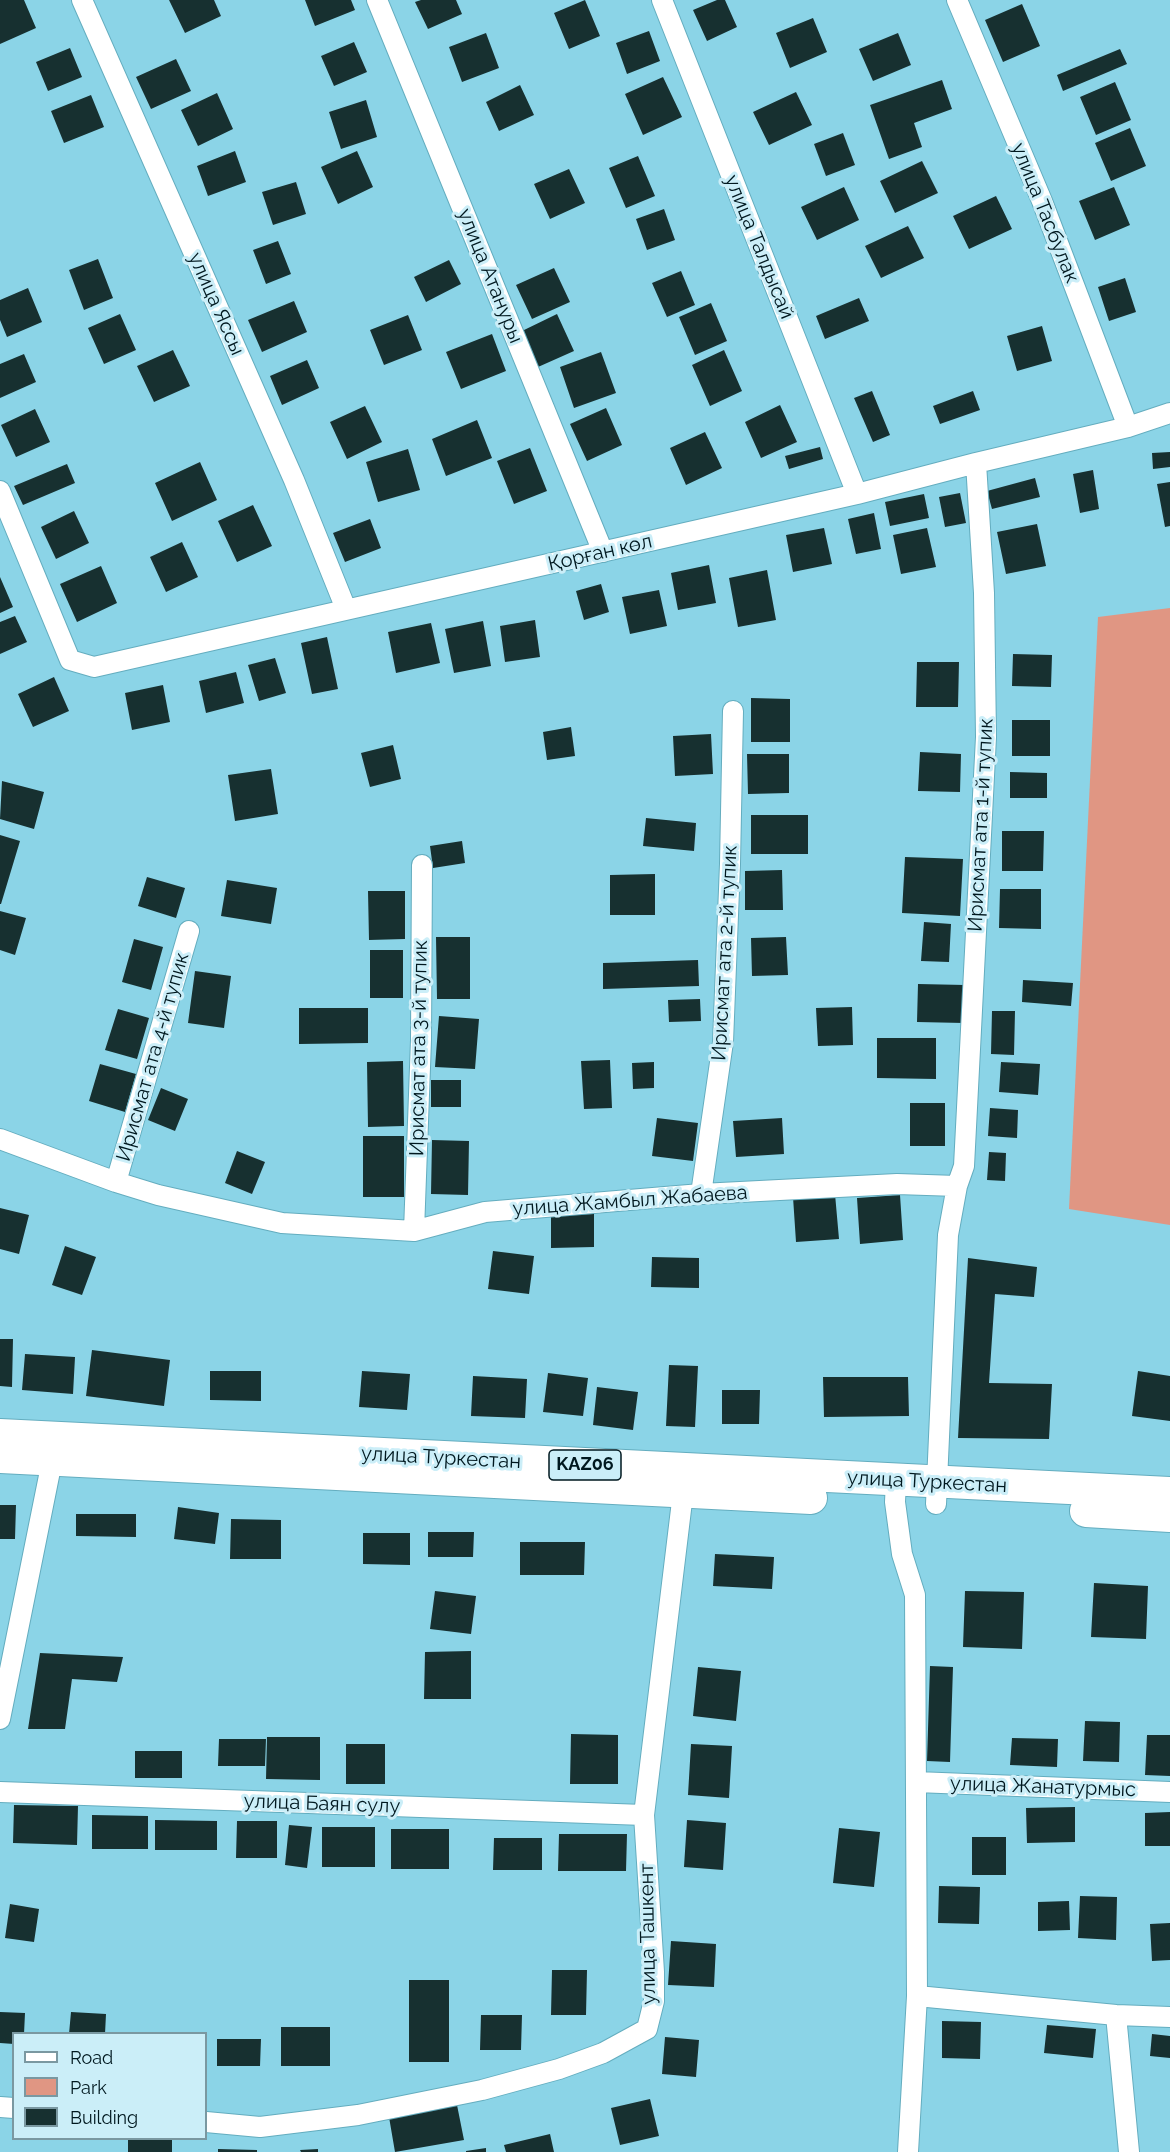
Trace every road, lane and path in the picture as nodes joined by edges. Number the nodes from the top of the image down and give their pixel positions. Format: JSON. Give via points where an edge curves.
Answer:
{"nodes":[{"id":1,"x":82,"y":0,"type":"edge"},
{"id":2,"x":377,"y":0,"type":"edge"},
{"id":3,"x":662,"y":0,"type":"edge"},
{"id":4,"x":957,"y":0,"type":"edge"},
{"id":5,"x":1170,"y":413,"type":"edge"},
{"id":6,"x":1128,"y":428,"type":"junction"},
{"id":7,"x":976,"y":463,"type":"junction"},
{"id":8,"x":0,"y":491,"type":"edge"},
{"id":9,"x":857,"y":494,"type":"junction"},
{"id":10,"x":603,"y":552,"type":"junction"},
{"id":11,"x":346,"y":609,"type":"junction"},
{"id":12,"x":733,"y":711,"type":"dead end"},
{"id":13,"x":422,"y":865,"type":"dead end"},
{"id":14,"x":189,"y":931,"type":"dead end"},
{"id":15,"x":0,"y":1139,"type":"edge"},
{"id":16,"x":116,"y":1182,"type":"junction"},
{"id":17,"x":957,"y":1186,"type":"junction"},
{"id":18,"x":701,"y":1194,"type":"junction"},
{"id":19,"x":414,"y":1231,"type":"junction"},
{"id":20,"x":0,"y":1435,"type":"edge"},
{"id":21,"x":0,"y":1457,"type":"edge"},
{"id":22,"x":52,"y":1461,"type":"junction"},
{"id":23,"x":896,"y":1491,"type":"junction"},
{"id":24,"x":683,"y":1493,"type":"junction"},
{"id":25,"x":936,"y":1493,"type":"junction"},
{"id":26,"x":1170,"y":1493,"type":"edge"},
{"id":27,"x":1170,"y":1516,"type":"edge"},
{"id":28,"x":0,"y":1719,"type":"edge"},
{"id":29,"x":916,"y":1782,"type":"junction"},
{"id":30,"x":0,"y":1792,"type":"edge"},
{"id":31,"x":1170,"y":1792,"type":"edge"},
{"id":32,"x":644,"y":1815,"type":"junction"},
{"id":33,"x":917,"y":1996,"type":"junction"},
{"id":34,"x":1116,"y":2015,"type":"junction"},
{"id":35,"x":1170,"y":2017,"type":"edge"},
{"id":36,"x":207,"y":2122,"type":"edge"},
{"id":37,"x":908,"y":2152,"type":"edge"},
{"id":38,"x":1129,"y":2152,"type":"edge"}],
"edges":[{"from":1,"to":11,"type":"street","name":"улица Яссы","via":[[294,480]]},
{"from":2,"to":10,"type":"street","name":"улица Атануры"},
{"from":3,"to":9,"type":"street","name":"улица Талдысай"},
{"from":4,"to":6,"type":"street","name":"улица Тасбулак","via":[[1042,201]]},
{"from":5,"to":6,"type":"street","name":"Қорған көл"},
{"from":6,"to":7,"type":"street","name":"Қорған көл"},
{"from":7,"to":9,"type":"street","name":"Қорған көл"},
{"from":7,"to":17,"type":"street","name":"Ирисмат ата 1-й тупик","via":[[984,593],[986,737],[964,1166]]},
{"from":8,"to":11,"type":"street","name":"Қорған көл","via":[[70,660],[94,667]]},
{"from":9,"to":10,"type":"street","name":"Қорған көл"},
{"from":10,"to":11,"type":"street","name":"Қорған көл"},
{"from":12,"to":18,"type":"street","name":"Ирисмат ата 2-й тупик","via":[[723,1042]]},
{"from":13,"to":19,"type":"street","name":"Ирисмат ата 3-й тупик"},
{"from":14,"to":16,"type":"street","name":"Ирисмат ата 4-й тупик"},
{"from":15,"to":16,"type":"street","name":"улица Жамбыл Жабаева"},
{"from":16,"to":19,"type":"street","name":"улица Жамбыл Жабаева","via":[[282,1223]]},
{"from":17,"to":18,"type":"street","name":"улица Жамбыл Жабаева","via":[[897,1184]]},
{"from":17,"to":25,"type":"street","via":[[948,1235]]},
{"from":18,"to":19,"type":"street","name":"улица Жамбыл Жабаева","via":[[485,1212]]},
{"from":20,"to":23,"type":"highway","name":"улица Туркестан","number":"KАZ06"},
{"from":21,"to":22,"type":"highway","name":"улица Туркестан","number":"KАZ06"},
{"from":22,"to":24,"type":"highway","name":"улица Туркестан","number":"KАZ06"},
{"from":22,"to":28,"type":"street"},
{"from":23,"to":24,"type":"highway","name":"улица Туркестан","number":"KАZ06"},
{"from":23,"to":25,"type":"highway","name":"улица Туркестан","number":"KАZ06"},
{"from":23,"to":29,"type":"street","via":[[902,1554],[915,1595]]},
{"from":24,"to":32,"type":"street","name":"улица Ташкент"},
{"from":25,"to":26,"type":"highway","name":"улица Туркестан","number":"KАZ06"},
{"from":25,"to":27,"type":"highway","name":"улица Туркестан","number":"KАZ06"},
{"from":29,"to":31,"type":"street","name":"улица Жанатурмыс"},
{"from":29,"to":33,"type":"street"},
{"from":30,"to":32,"type":"street","name":"улица Баян сулу"},
{"from":32,"to":36,"type":"street","name":"улица Ташкент","via":[[654,1972],[654,2001],[647,2029],[603,2053],[560,2069],[482,2090],[358,2115],[260,2127]]},
{"from":33,"to":34,"type":"street"},
{"from":33,"to":37,"type":"street"},
{"from":34,"to":35,"type":"street"},
{"from":34,"to":38,"type":"street"}]}
